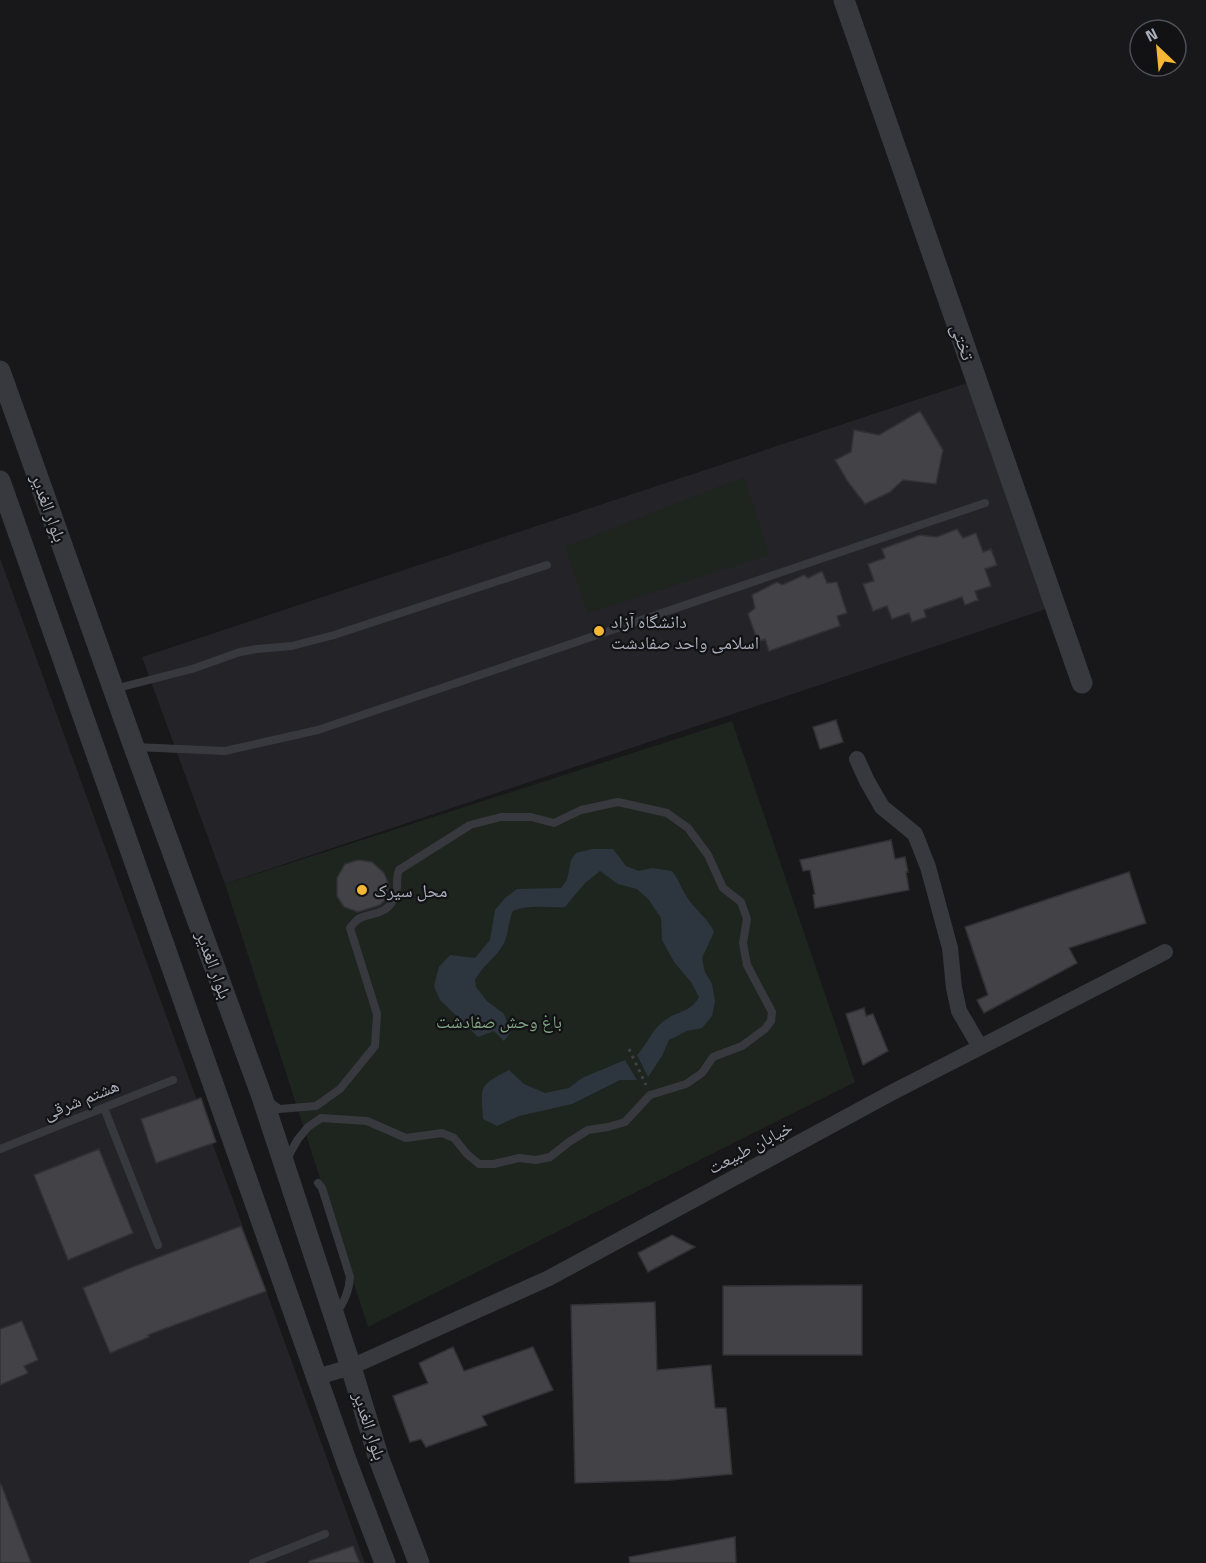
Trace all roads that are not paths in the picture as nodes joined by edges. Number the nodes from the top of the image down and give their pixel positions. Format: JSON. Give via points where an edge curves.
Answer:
{"nodes":[{"id":1,"x":844,"y":0,"type":"edge"},
{"id":2,"x":0,"y":370,"type":"edge"},
{"id":3,"x":0,"y":481,"type":"edge"},
{"id":4,"x":985,"y":504,"type":"dead end"},
{"id":5,"x":547,"y":565,"type":"dead end"},
{"id":6,"x":1082,"y":683,"type":"dead end"},
{"id":7,"x":114,"y":689,"type":"junction"},
{"id":8,"x":134,"y":747,"type":"junction"},
{"id":9,"x":857,"y":759,"type":"dead end"},
{"id":10,"x":1165,"y":952,"type":"dead end"},
{"id":11,"x":981,"y":1047,"type":"junction"},
{"id":12,"x":173,"y":1080,"type":"dead end"},
{"id":13,"x":261,"y":1094,"type":"junction"},
{"id":14,"x":104,"y":1108,"type":"junction"},
{"id":15,"x":0,"y":1149,"type":"edge"},
{"id":16,"x":286,"y":1167,"type":"junction"},
{"id":17,"x":318,"y":1183,"type":"dead end"},
{"id":18,"x":158,"y":1245,"type":"dead end"},
{"id":19,"x":334,"y":1317,"type":"junction"},
{"id":20,"x":351,"y":1367,"type":"junction"},
{"id":21,"x":317,"y":1377,"type":"junction"},
{"id":22,"x":379,"y":1458,"type":"junction"},
{"id":23,"x":347,"y":1463,"type":"junction"},
{"id":24,"x":326,"y":1534,"type":"dead end"},
{"id":25,"x":253,"y":1563,"type":"edge"},
{"id":26,"x":385,"y":1563,"type":"edge"},
{"id":27,"x":419,"y":1563,"type":"edge"}],
"edges":[{"from":1,"to":6,"type":"street","name":"تختی"},
{"from":2,"to":7,"type":"street","name":"بلوار الغدیر"},
{"from":3,"to":21,"type":"street","name":"بلوار الغدیر"},
{"from":4,"to":8,"type":"lane","via":[[318,730],[225,751]]},
{"from":5,"to":7,"type":"lane","via":[[334,635],[292,646],[240,652]]},
{"from":7,"to":8,"type":"street","name":"بلوار الغدیر"},
{"from":8,"to":13,"type":"street","name":"بلوار الغدیر"},
{"from":9,"to":11,"type":"street","via":[[882,807],[915,834],[950,948],[959,1011]]},
{"from":10,"to":11,"type":"street","name":"خیابان طبیعت"},
{"from":11,"to":20,"type":"street","name":"خیابان طبیعت","via":[[549,1278]]},
{"from":12,"to":14,"type":"lane","name":"هشتم شرقی"},
{"from":13,"to":16,"type":"street","name":"بلوار الغدیر"},
{"from":13,"to":16,"type":"lane","via":[[279,1109],[316,1106],[340,1089],[375,1046],[376,1014],[350,928],[358,919],[385,910],[395,898],[399,870],[470,825],[501,816],[554,823],[581,810],[618,802],[667,813],[688,828],[708,855],[723,888],[741,902],[747,919],[743,943],[747,965],[772,1012],[771,1021],[742,1046],[713,1057],[702,1073],[686,1084],[650,1095],[625,1122],[588,1130],[550,1157],[479,1164],[454,1138],[442,1133],[406,1138],[367,1121],[321,1118],[298,1139]]},
{"from":14,"to":15,"type":"lane","name":"هشتم شرقی"},
{"from":14,"to":18,"type":"lane"},
{"from":16,"to":19,"type":"street","name":"بلوار الغدیر"},
{"from":17,"to":19,"type":"lane","via":[[350,1277],[350,1289]]},
{"from":19,"to":20,"type":"street","name":"بلوار الغدیر"},
{"from":20,"to":21,"type":"street","name":"خیابان طبیعت"},
{"from":20,"to":22,"type":"street","name":"بلوار الغدیر"},
{"from":21,"to":23,"type":"street","name":"بلوار الغدیر"},
{"from":22,"to":23,"type":"street"},
{"from":22,"to":27,"type":"street","name":"بلوار الغدیر"},
{"from":23,"to":26,"type":"street","name":"بلوار الغدیر"},
{"from":24,"to":25,"type":"lane"}]}
